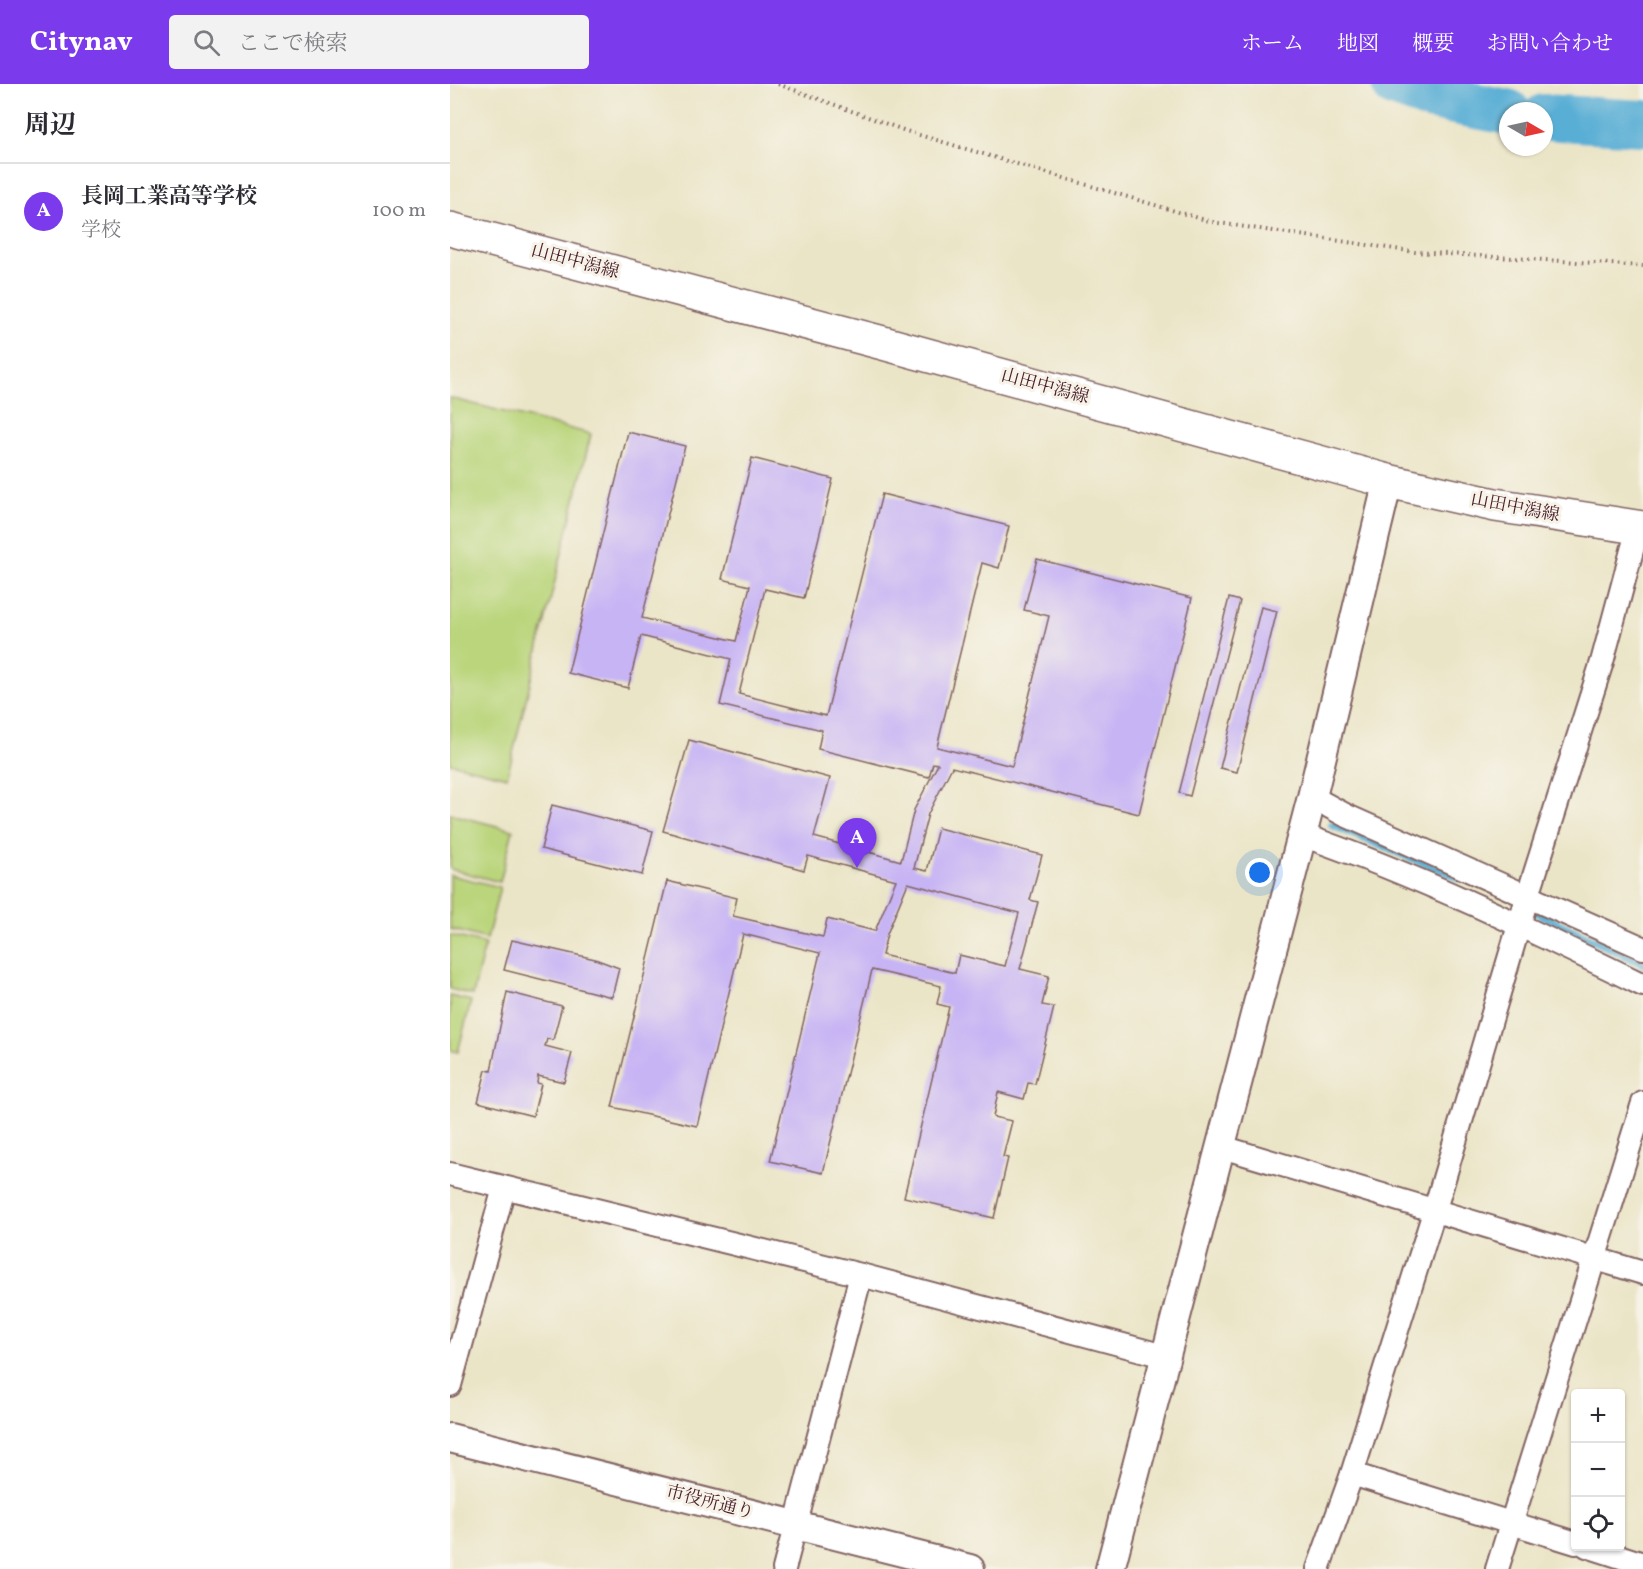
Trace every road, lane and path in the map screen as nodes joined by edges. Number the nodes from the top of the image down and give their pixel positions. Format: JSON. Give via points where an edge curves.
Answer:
{"nodes":[{"id":1,"x":778,"y":84,"type":"edge"},
{"id":2,"x":450,"y":229,"type":"edge"},
{"id":3,"x":1643,"y":266,"type":"edge"},
{"id":4,"x":1388,"y":481,"type":"junction"},
{"id":5,"x":1641,"y":528,"type":"edge"},
{"id":6,"x":1312,"y":797,"type":"junction"},
{"id":7,"x":1302,"y":835,"type":"junction"},
{"id":8,"x":1528,"y":895,"type":"junction"},
{"id":9,"x":1520,"y":925,"type":"junction"},
{"id":10,"x":1643,"y":948,"type":"edge"},
{"id":11,"x":1643,"y":985,"type":"edge"},
{"id":12,"x":1643,"y":1103,"type":"edge"},
{"id":13,"x":1222,"y":1147,"type":"junction"},
{"id":14,"x":450,"y":1174,"type":"edge"},
{"id":15,"x":504,"y":1188,"type":"junction"},
{"id":16,"x":1435,"y":1209,"type":"junction"},
{"id":17,"x":1594,"y":1258,"type":"junction"},
{"id":18,"x":1643,"y":1273,"type":"edge"},
{"id":19,"x":861,"y":1275,"type":"junction"},
{"id":20,"x":1164,"y":1356,"type":"junction"},
{"id":21,"x":450,"y":1385,"type":"edge"},
{"id":22,"x":450,"y":1438,"type":"edge"},
{"id":23,"x":1352,"y":1474,"type":"junction"},
{"id":24,"x":1511,"y":1523,"type":"junction"},
{"id":25,"x":796,"y":1524,"type":"junction"},
{"id":26,"x":1571,"y":1542,"type":"edge"},
{"id":27,"x":1603,"y":1551,"type":"edge"},
{"id":28,"x":1643,"y":1564,"type":"edge"},
{"id":29,"x":784,"y":1569,"type":"edge"},
{"id":30,"x":970,"y":1569,"type":"edge"},
{"id":31,"x":1110,"y":1569,"type":"edge"},
{"id":32,"x":1318,"y":1569,"type":"edge"},
{"id":33,"x":1497,"y":1569,"type":"edge"}],
"edges":[{"from":1,"to":3,"type":"path","via":[[906,131],[1212,222],[1415,252]]},
{"from":2,"to":4,"type":"main road","name":"山田中潟線"},
{"from":4,"to":5,"type":"main road","name":"山田中潟線","via":[[1494,505]]},
{"from":4,"to":6,"type":"street"},
{"from":5,"to":8,"type":"street"},
{"from":6,"to":7,"type":"street"},
{"from":6,"to":8,"type":"street"},
{"from":7,"to":9,"type":"street","via":[[1367,858]]},
{"from":7,"to":13,"type":"street"},
{"from":8,"to":9,"type":"street"},
{"from":8,"to":10,"type":"street"},
{"from":9,"to":11,"type":"street"},
{"from":9,"to":16,"type":"street"},
{"from":12,"to":17,"type":"street"},
{"from":13,"to":16,"type":"street"},
{"from":13,"to":20,"type":"street"},
{"from":14,"to":15,"type":"street"},
{"from":15,"to":19,"type":"street"},
{"from":15,"to":21,"type":"street"},
{"from":16,"to":17,"type":"street"},
{"from":16,"to":23,"type":"street"},
{"from":17,"to":18,"type":"street"},
{"from":17,"to":24,"type":"street"},
{"from":19,"to":20,"type":"street"},
{"from":19,"to":25,"type":"street"},
{"from":20,"to":31,"type":"street"},
{"from":22,"to":25,"type":"street","name":"市役所通り"},
{"from":23,"to":24,"type":"street"},
{"from":23,"to":32,"type":"street"},
{"from":24,"to":26,"type":"street"},
{"from":24,"to":33,"type":"street"},
{"from":25,"to":29,"type":"street"},
{"from":25,"to":30,"type":"street","name":"市役所通り"},
{"from":27,"to":28,"type":"street"}]}
